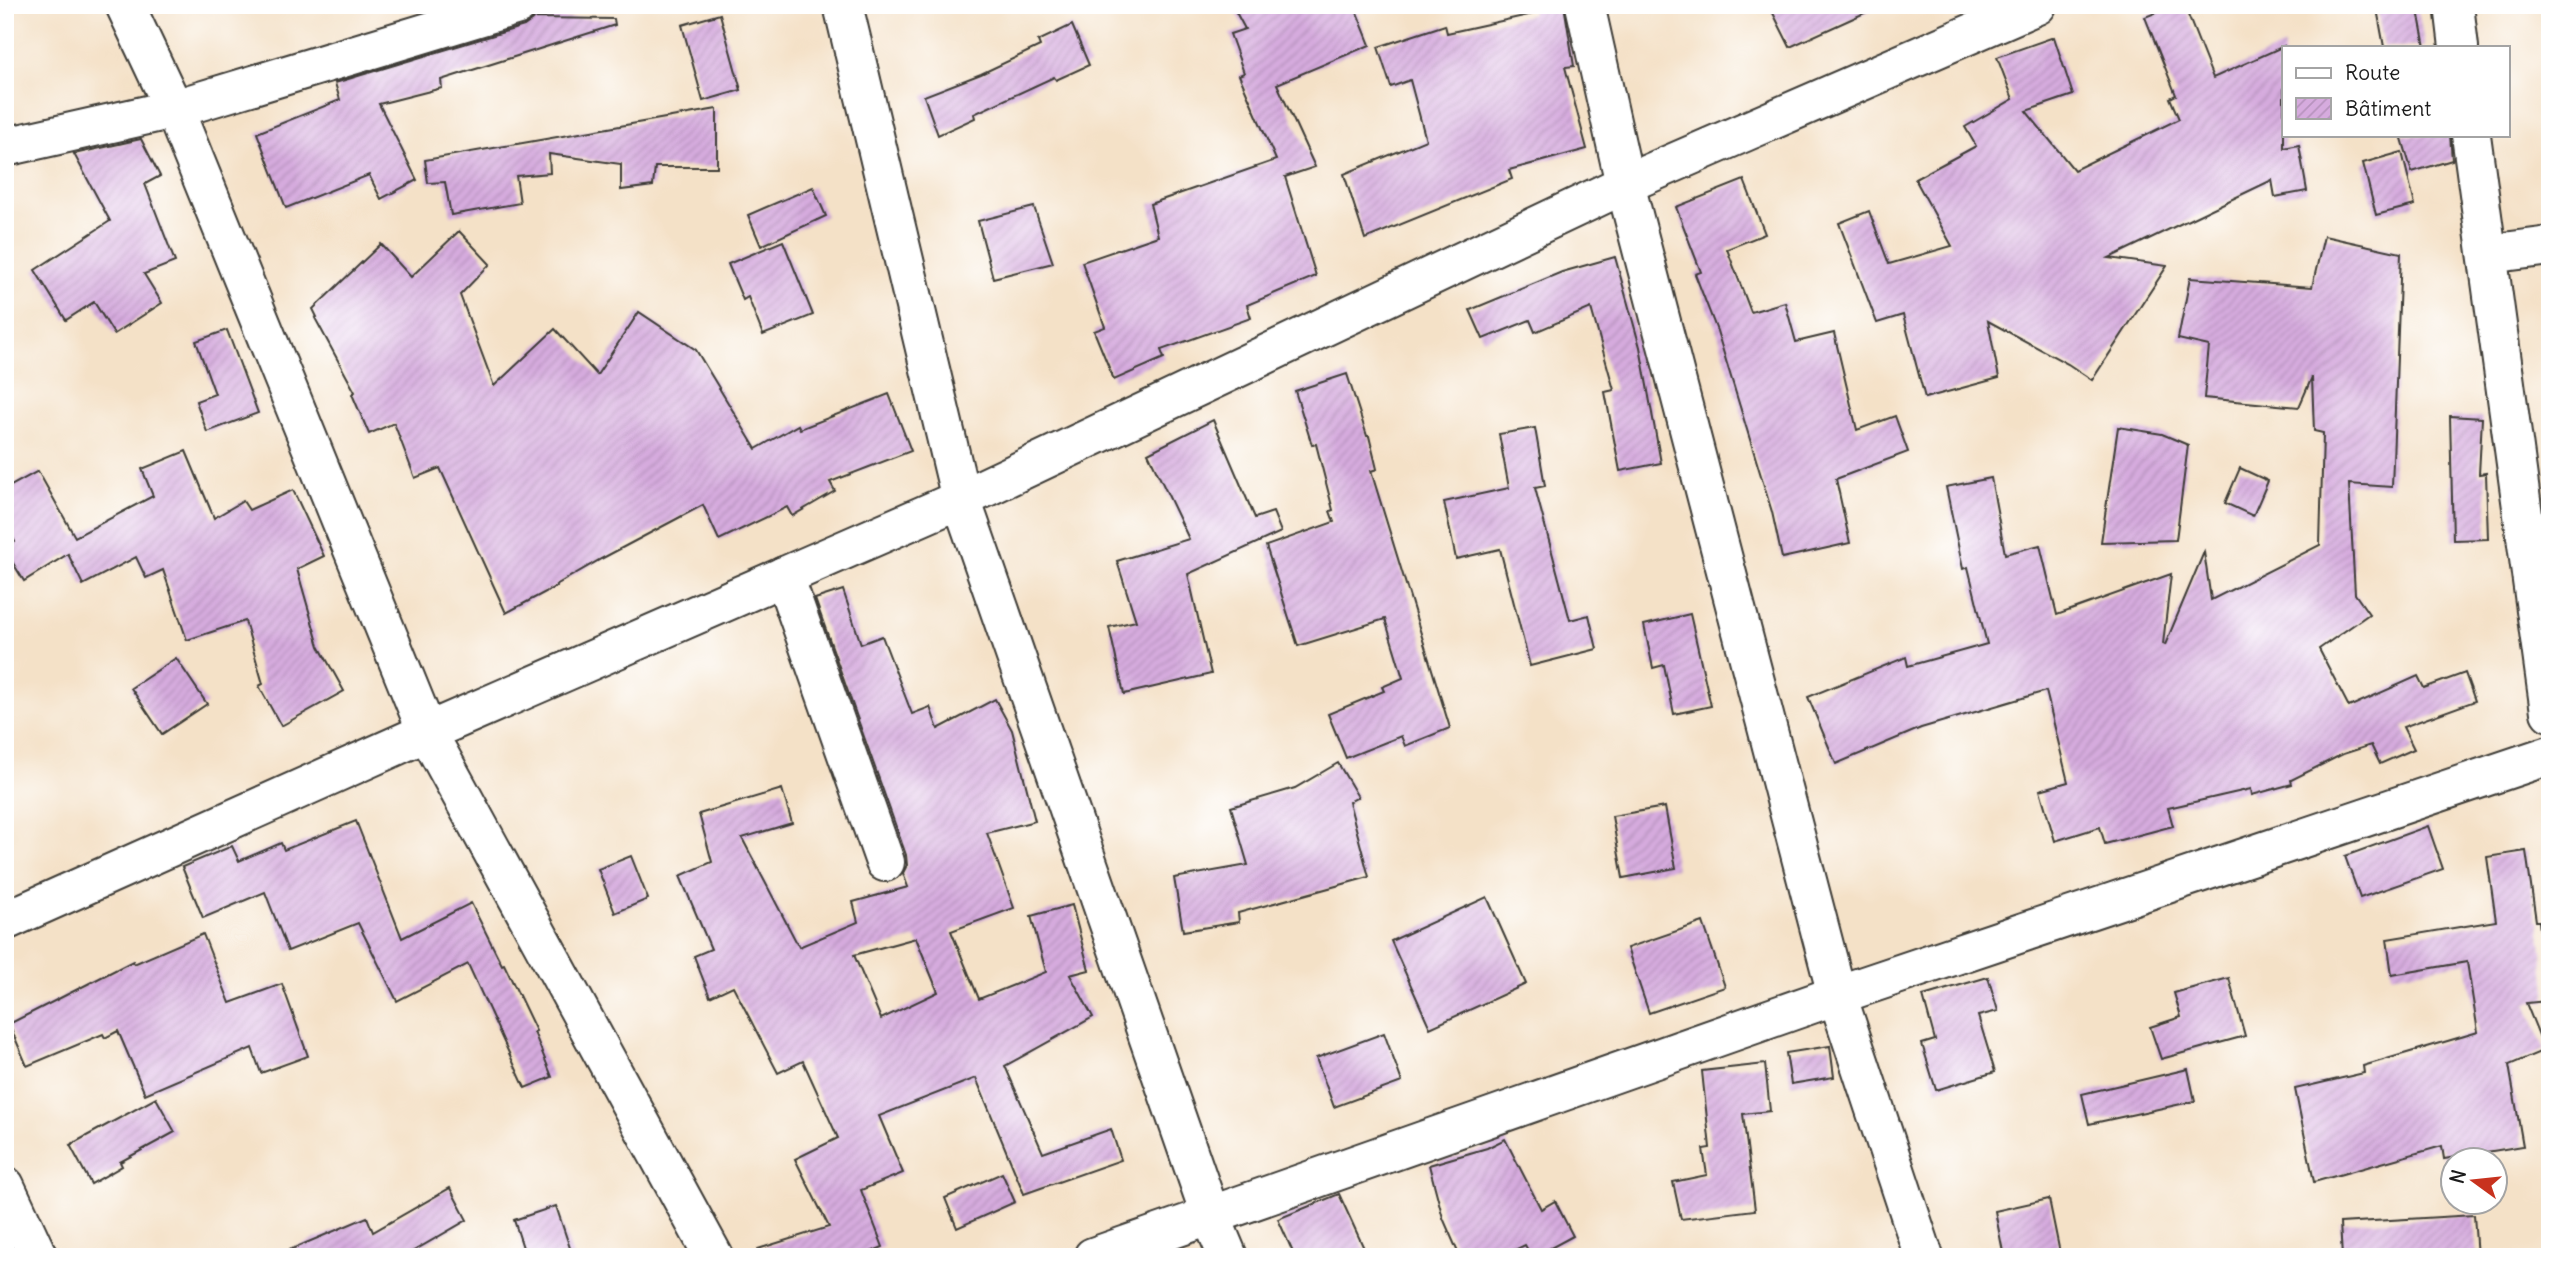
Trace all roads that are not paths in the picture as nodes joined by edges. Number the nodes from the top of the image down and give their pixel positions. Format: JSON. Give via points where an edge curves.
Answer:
{"nodes":[{"id":1,"x":125,"y":5,"type":"edge"},
{"id":2,"x":518,"y":5,"type":"edge"},
{"id":3,"x":843,"y":5,"type":"edge"},
{"id":4,"x":1585,"y":5,"type":"edge"},
{"id":5,"x":2037,"y":5,"type":"edge"},
{"id":6,"x":2454,"y":5,"type":"edge"},
{"id":7,"x":2459,"y":46,"type":"edge"},
{"id":8,"x":174,"y":109,"type":"junction"},
{"id":9,"x":2471,"y":136,"type":"edge"},
{"id":10,"x":5,"y":147,"type":"edge"},
{"id":11,"x":1625,"y":184,"type":"junction"},
{"id":12,"x":2550,"y":246,"type":"edge"},
{"id":13,"x":2487,"y":254,"type":"junction"},
{"id":14,"x":961,"y":499,"type":"junction"},
{"id":15,"x":784,"y":576,"type":"junction"},
{"id":16,"x":2550,"y":712,"type":"edge"},
{"id":17,"x":426,"y":732,"type":"junction"},
{"id":18,"x":2550,"y":755,"type":"edge"},
{"id":19,"x":885,"y":862,"type":"dead end"},
{"id":20,"x":5,"y":920,"type":"edge"},
{"id":21,"x":1837,"y":995,"type":"junction"},
{"id":22,"x":5,"y":1186,"type":"edge"},
{"id":23,"x":1210,"y":1214,"type":"junction"},
{"id":24,"x":38,"y":1257,"type":"edge"},
{"id":25,"x":714,"y":1257,"type":"edge"},
{"id":26,"x":1093,"y":1257,"type":"edge"},
{"id":27,"x":1228,"y":1257,"type":"edge"},
{"id":28,"x":1924,"y":1257,"type":"edge"}],
"edges":[{"from":1,"to":8,"type":"street"},
{"from":2,"to":8,"type":"street"},
{"from":3,"to":14,"type":"street"},
{"from":4,"to":11,"type":"street"},
{"from":5,"to":11,"type":"street"},
{"from":6,"to":7,"type":"street"},
{"from":8,"to":10,"type":"street"},
{"from":8,"to":17,"type":"street"},
{"from":9,"to":13,"type":"street"},
{"from":11,"to":14,"type":"street"},
{"from":11,"to":21,"type":"street"},
{"from":12,"to":13,"type":"street"},
{"from":13,"to":16,"type":"street"},
{"from":14,"to":15,"type":"street"},
{"from":14,"to":23,"type":"street"},
{"from":15,"to":17,"type":"street"},
{"from":15,"to":19,"type":"street"},
{"from":17,"to":20,"type":"street"},
{"from":17,"to":25,"type":"street"},
{"from":18,"to":21,"type":"street"},
{"from":21,"to":23,"type":"street"},
{"from":21,"to":28,"type":"street"},
{"from":22,"to":24,"type":"street"},
{"from":23,"to":26,"type":"street"},
{"from":23,"to":27,"type":"street"}]}
